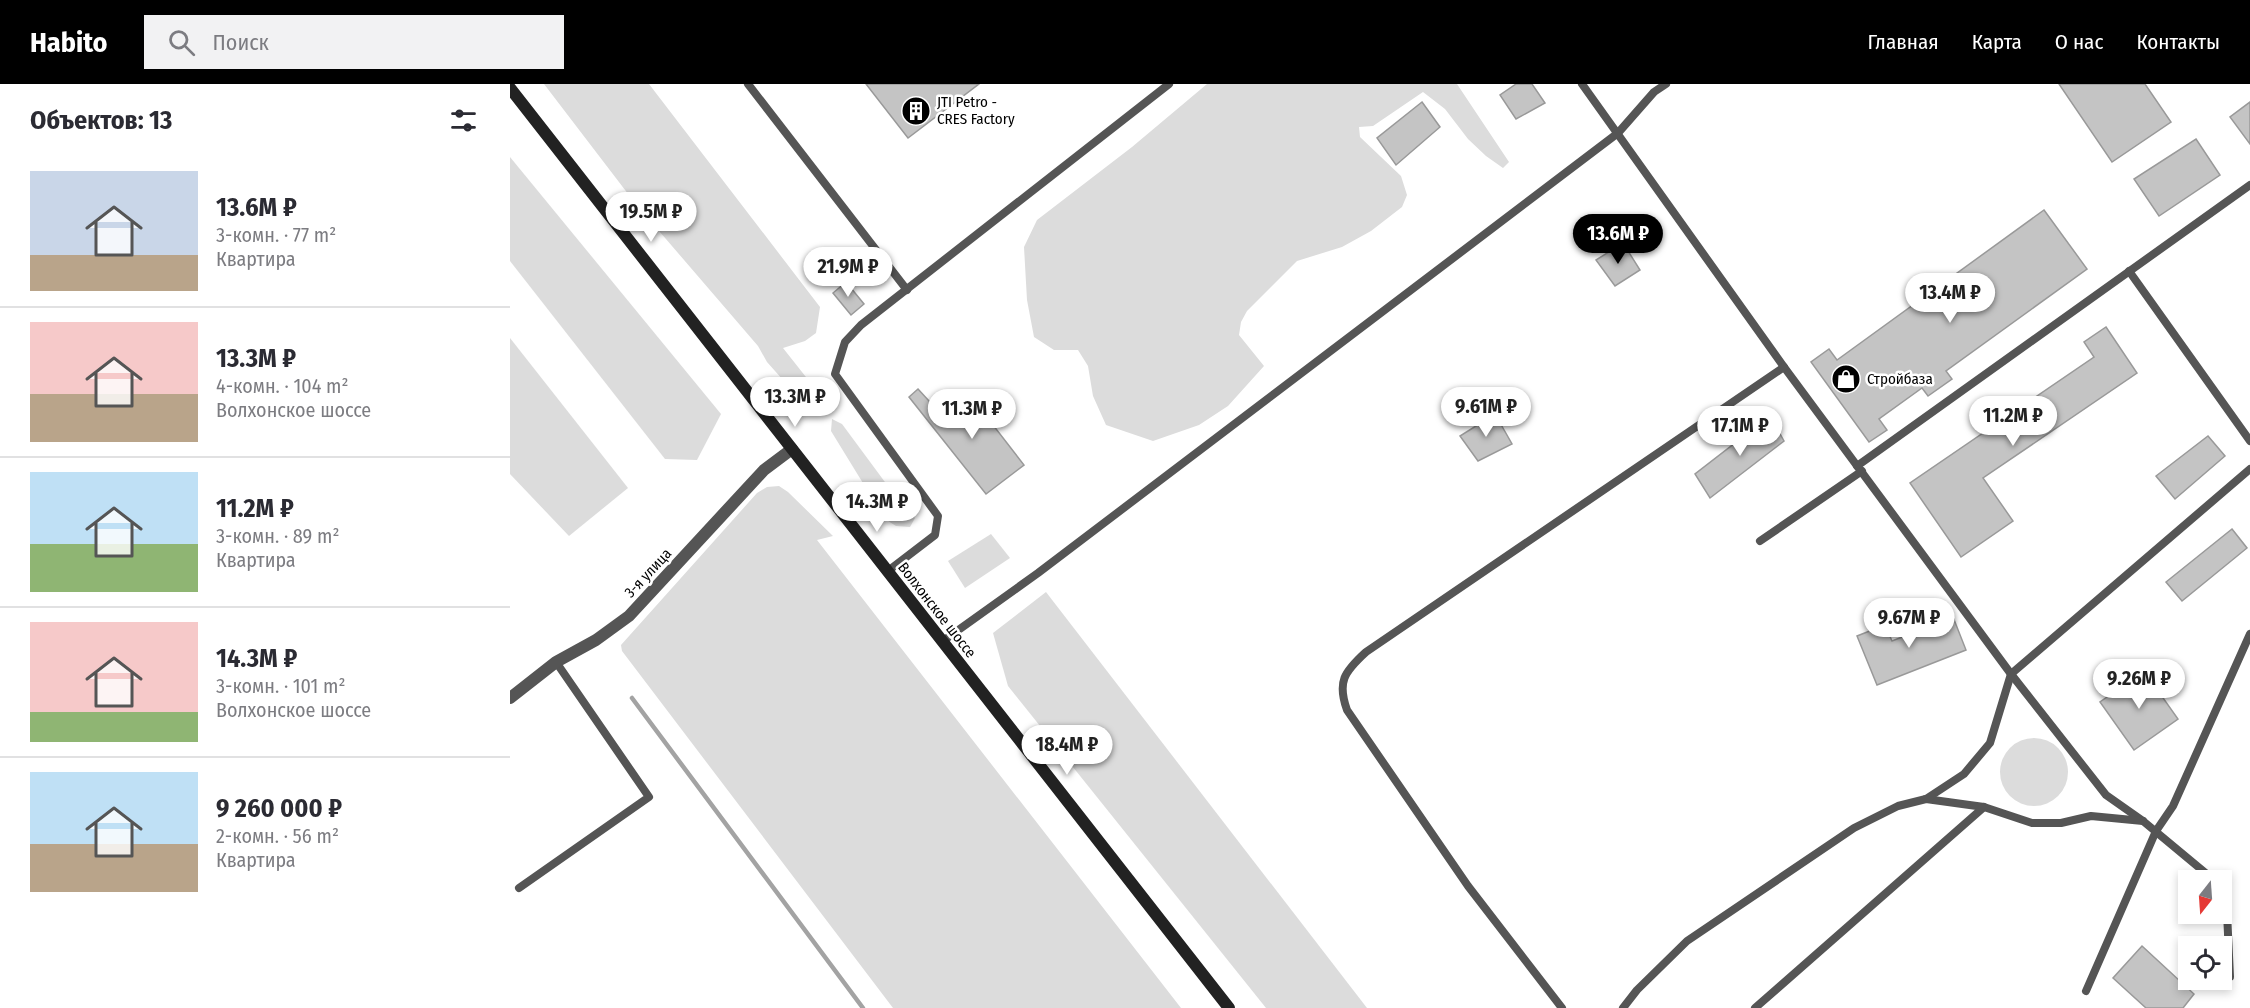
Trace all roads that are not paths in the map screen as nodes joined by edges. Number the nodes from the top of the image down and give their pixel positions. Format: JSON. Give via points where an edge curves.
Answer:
{"nodes":[{"id":1,"x":748,"y":84,"type":"edge"},
{"id":2,"x":1170,"y":84,"type":"edge"},
{"id":3,"x":1582,"y":84,"type":"edge"},
{"id":4,"x":1666,"y":84,"type":"edge"},
{"id":5,"x":510,"y":88,"type":"edge"},
{"id":6,"x":1618,"y":133,"type":"junction"},
{"id":7,"x":2250,"y":185,"type":"edge"},
{"id":8,"x":2129,"y":271,"type":"junction"},
{"id":9,"x":907,"y":290,"type":"junction"},
{"id":10,"x":1785,"y":367,"type":"junction"},
{"id":11,"x":2250,"y":441,"type":"edge"},
{"id":12,"x":792,"y":449,"type":"junction"},
{"id":13,"x":1859,"y":468,"type":"junction"},
{"id":14,"x":2250,"y":469,"type":"edge"},
{"id":15,"x":1760,"y":541,"type":"dead end"},
{"id":16,"x":888,"y":571,"type":"junction"},
{"id":17,"x":2250,"y":634,"type":"edge"},
{"id":18,"x":943,"y":642,"type":"junction"},
{"id":19,"x":556,"y":662,"type":"junction"},
{"id":20,"x":2011,"y":674,"type":"junction"},
{"id":21,"x":510,"y":698,"type":"edge"},
{"id":22,"x":1926,"y":799,"type":"junction"},
{"id":23,"x":1984,"y":807,"type":"junction"},
{"id":24,"x":2143,"y":821,"type":"junction"},
{"id":25,"x":2156,"y":831,"type":"junction"},
{"id":26,"x":2202,"y":870,"type":"edge"},
{"id":27,"x":519,"y":888,"type":"dead end"},
{"id":28,"x":2085,"y":992,"type":"dead end"},
{"id":29,"x":1229,"y":1008,"type":"edge"},
{"id":30,"x":1562,"y":1008,"type":"edge"},
{"id":31,"x":1623,"y":1008,"type":"edge"},
{"id":32,"x":1755,"y":1008,"type":"edge"}],
"edges":[{"from":1,"to":9,"type":"lane"},
{"from":2,"to":9,"type":"lane"},
{"from":3,"to":6,"type":"lane"},
{"from":4,"to":6,"type":"lane"},
{"from":5,"to":12,"type":"main road","name":"Волхонское шоссе"},
{"from":6,"to":10,"type":"lane"},
{"from":6,"to":18,"type":"lane"},
{"from":7,"to":8,"type":"lane"},
{"from":8,"to":11,"type":"lane"},
{"from":8,"to":13,"type":"lane"},
{"from":9,"to":16,"type":"lane","via":[[845,342],[835,374],[938,516],[935,535]]},
{"from":10,"to":13,"type":"lane"},
{"from":10,"to":30,"type":"lane","via":[[1366,652],[1349,667],[1342,682],[1341,696],[1347,710],[1468,886]]},
{"from":12,"to":16,"type":"main road","name":"Волхонское шоссе"},
{"from":12,"to":19,"type":"street","name":"3-я улица","via":[[764,470],[630,616]]},
{"from":13,"to":15,"type":"lane"},
{"from":13,"to":20,"type":"lane"},
{"from":14,"to":20,"type":"lane"},
{"from":16,"to":18,"type":"main road","name":"Волхонское шоссе"},
{"from":17,"to":25,"type":"lane","via":[[2173,806]]},
{"from":18,"to":29,"type":"main road","name":"Волхонское шоссе"},
{"from":19,"to":21,"type":"street","name":"3-я улица"},
{"from":19,"to":27,"type":"lane","via":[[649,797]]},
{"from":20,"to":22,"type":"lane","via":[[1990,742],[1964,774]]},
{"from":20,"to":24,"type":"lane","via":[[2106,795]]},
{"from":22,"to":23,"type":"lane"},
{"from":22,"to":31,"type":"lane","via":[[1898,806],[1854,828],[1688,941]]},
{"from":23,"to":24,"type":"lane","via":[[2032,823],[2061,823],[2091,816]]},
{"from":23,"to":32,"type":"lane"},
{"from":24,"to":25,"type":"lane"},
{"from":25,"to":26,"type":"lane"},
{"from":25,"to":28,"type":"lane"}]}
